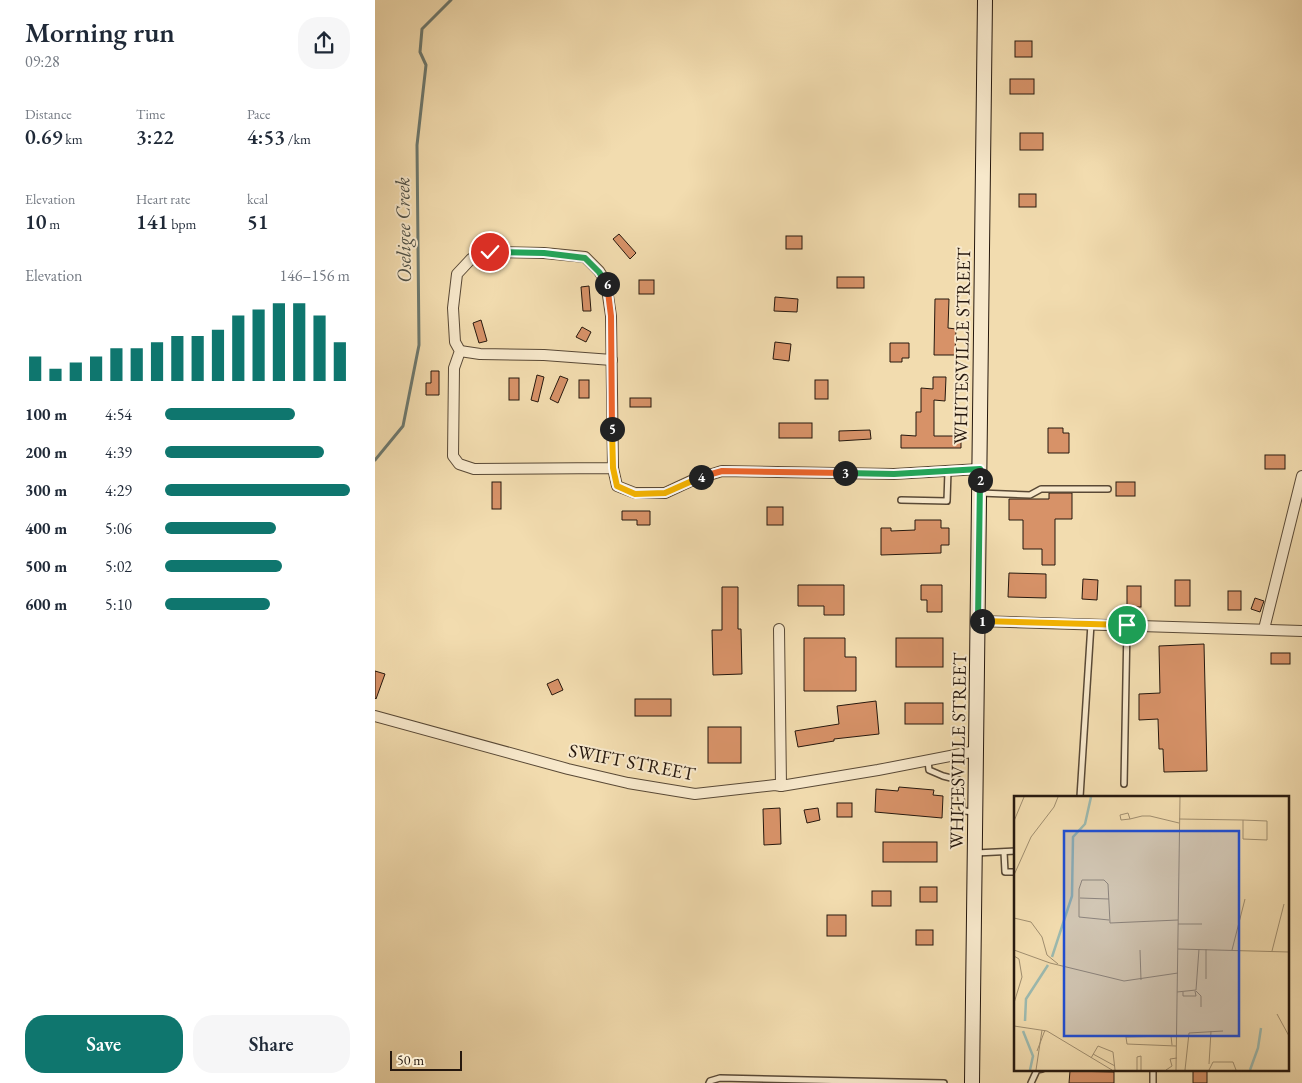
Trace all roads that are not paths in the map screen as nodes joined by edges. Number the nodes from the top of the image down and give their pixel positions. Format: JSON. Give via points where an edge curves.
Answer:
{"nodes":[{"id":1,"x":985,"y":0,"type":"edge"},
{"id":2,"x":460,"y":351,"type":"junction"},
{"id":3,"x":612,"y":360,"type":"junction"},
{"id":4,"x":613,"y":468,"type":"junction"},
{"id":5,"x":980,"y":469,"type":"junction"},
{"id":6,"x":948,"y":471,"type":"junction"},
{"id":7,"x":1302,"y":476,"type":"edge"},
{"id":8,"x":1108,"y":489,"type":"dead end"},
{"id":9,"x":979,"y":493,"type":"junction"},
{"id":10,"x":901,"y":500,"type":"dead end"},
{"id":11,"x":978,"y":621,"type":"junction"},
{"id":12,"x":1091,"y":624,"type":"junction"},
{"id":13,"x":1127,"y":625,"type":"junction"},
{"id":14,"x":779,"y":629,"type":"dead end"},
{"id":15,"x":1264,"y":630,"type":"junction"},
{"id":16,"x":1302,"y":631,"type":"edge"},
{"id":17,"x":375,"y":716,"type":"edge"},
{"id":18,"x":976,"y":751,"type":"junction"},
{"id":19,"x":928,"y":760,"type":"junction"},
{"id":20,"x":1124,"y":784,"type":"dead end"},
{"id":21,"x":781,"y":786,"type":"junction"},
{"id":22,"x":1080,"y":796,"type":"edge"},
{"id":23,"x":975,"y":812,"type":"junction"},
{"id":24,"x":1014,"y":851,"type":"edge"},
{"id":25,"x":1005,"y":852,"type":"junction"},
{"id":26,"x":975,"y":853,"type":"junction"},
{"id":27,"x":1014,"y":872,"type":"edge"},
{"id":28,"x":1037,"y":1070,"type":"edge"},
{"id":29,"x":1153,"y":1070,"type":"edge"},
{"id":30,"x":827,"y":1082,"type":"edge"},
{"id":31,"x":709,"y":1083,"type":"edge"},
{"id":32,"x":944,"y":1083,"type":"edge"},
{"id":33,"x":972,"y":1083,"type":"edge"},
{"id":34,"x":1031,"y":1083,"type":"edge"},
{"id":35,"x":1153,"y":1083,"type":"edge"}],
"edges":[{"from":1,"to":5,"type":"main road","name":"WHITESVILLE STREET"},
{"from":2,"to":3,"type":"street"},
{"from":2,"to":3,"type":"street","via":[[455,342],[453,308],[457,274],[471,259],[490,252],[544,253],[585,258],[606,282]]},
{"from":2,"to":4,"type":"street","via":[[454,368],[453,456],[459,464],[474,469]]},
{"from":3,"to":4,"type":"street"},
{"from":4,"to":6,"type":"street","via":[[617,486],[635,494],[665,493],[722,471],[894,474]]},
{"from":5,"to":6,"type":"street"},
{"from":5,"to":9,"type":"main road","name":"WHITESVILLE STREET"},
{"from":6,"to":10,"type":"lane","via":[[947,501]]},
{"from":7,"to":15,"type":"street"},
{"from":8,"to":9,"type":"lane","via":[[1041,489],[1031,495]]},
{"from":9,"to":11,"type":"main road","name":"WHITESVILLE STREET"},
{"from":11,"to":12,"type":"street"},
{"from":11,"to":18,"type":"main road","name":"WHITESVILLE STREET"},
{"from":12,"to":13,"type":"street"},
{"from":12,"to":22,"type":"lane"},
{"from":13,"to":15,"type":"street"},
{"from":13,"to":20,"type":"lane"},
{"from":14,"to":21,"type":"street"},
{"from":15,"to":16,"type":"street"},
{"from":17,"to":21,"type":"street","name":"SWIFT STREET","via":[[628,783],[695,794]]},
{"from":18,"to":19,"type":"street","name":"SWIFT STREET"},
{"from":18,"to":23,"type":"main road","name":"WHITESVILLE STREET"},
{"from":19,"to":21,"type":"street","name":"SWIFT STREET"},
{"from":19,"to":23,"type":"lane","via":[[929,770],[959,780],[961,808]]},
{"from":23,"to":26,"type":"main road","name":"WHITESVILLE STREET"},
{"from":24,"to":25,"type":"lane"},
{"from":25,"to":26,"type":"lane"},
{"from":25,"to":27,"type":"lane","via":[[1005,872]]},
{"from":26,"to":33,"type":"main road","name":"WHITESVILLE STREET"},
{"from":28,"to":34,"type":"lane"},
{"from":29,"to":35,"type":"lane"},
{"from":30,"to":31,"type":"lane","via":[[720,1078]]},
{"from":30,"to":32,"type":"lane"}]}
